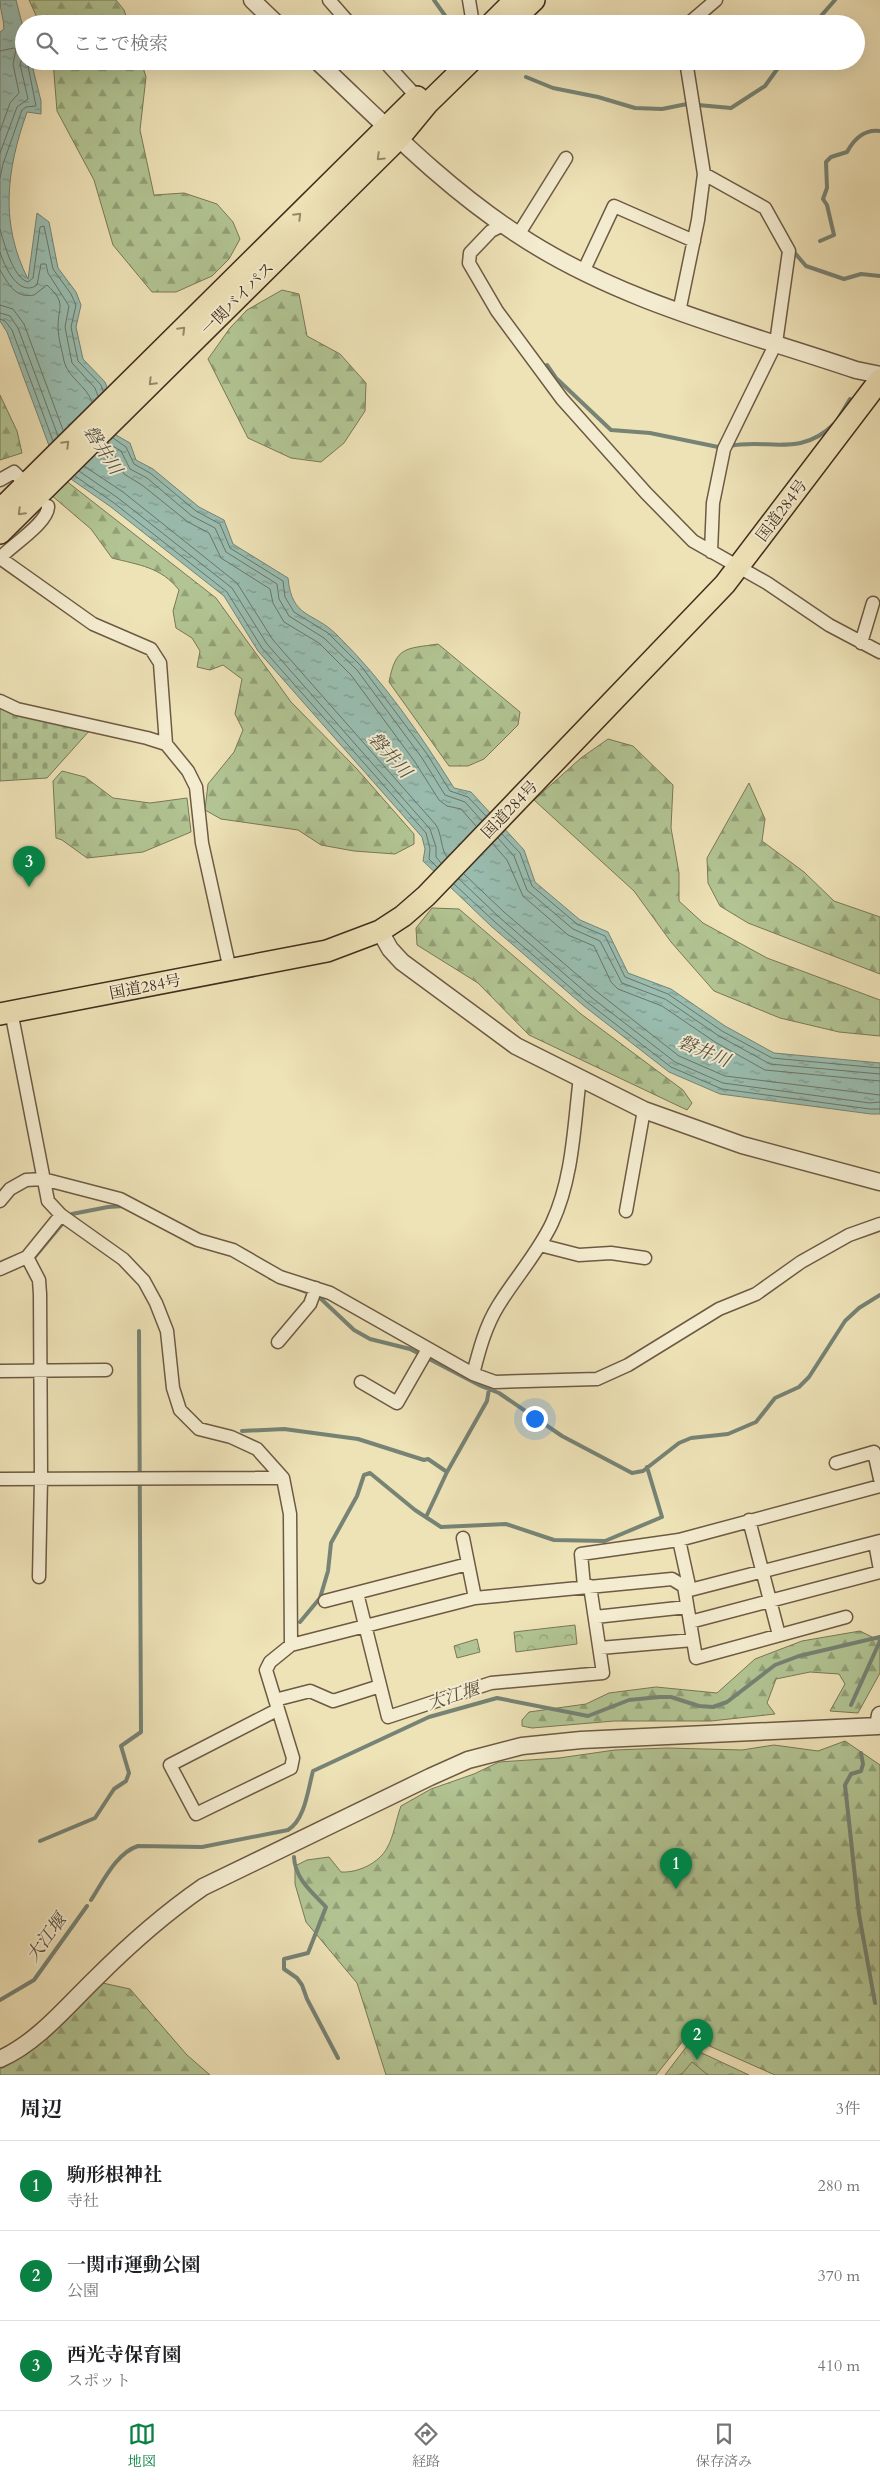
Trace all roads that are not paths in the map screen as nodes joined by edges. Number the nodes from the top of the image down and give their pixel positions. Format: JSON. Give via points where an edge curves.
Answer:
{"nodes":[{"id":1,"x":252,"y":0,"type":"edge"},
{"id":2,"x":329,"y":0,"type":"edge"},
{"id":3,"x":469,"y":0,"type":"edge"},
{"id":4,"x":515,"y":0,"type":"edge"},
{"id":5,"x":534,"y":0,"type":"edge"},
{"id":6,"x":716,"y":0,"type":"edge"},
{"id":7,"x":268,"y":15,"type":"edge"},
{"id":8,"x":342,"y":15,"type":"edge"},
{"id":9,"x":472,"y":15,"type":"edge"},
{"id":10,"x":500,"y":15,"type":"edge"},
{"id":11,"x":518,"y":15,"type":"edge"},
{"id":12,"x":698,"y":15,"type":"edge"},
{"id":13,"x":326,"y":70,"type":"edge"},
{"id":14,"x":392,"y":70,"type":"edge"},
{"id":15,"x":444,"y":70,"type":"edge"},
{"id":16,"x":461,"y":70,"type":"edge"},
{"id":17,"x":687,"y":70,"type":"edge"},
{"id":18,"x":417,"y":97,"type":"junction"},
{"id":19,"x":393,"y":133,"type":"junction"},
{"id":20,"x":566,"y":158,"type":"dead end"},
{"id":21,"x":704,"y":174,"type":"junction"},
{"id":22,"x":503,"y":225,"type":"junction"},
{"id":23,"x":518,"y":235,"type":"junction"},
{"id":24,"x":694,"y":241,"type":"junction"},
{"id":25,"x":583,"y":272,"type":"junction"},
{"id":26,"x":679,"y":312,"type":"junction"},
{"id":27,"x":776,"y":343,"type":"junction"},
{"id":28,"x":880,"y":375,"type":"edge"},
{"id":29,"x":880,"y":380,"type":"edge"},
{"id":30,"x":0,"y":480,"type":"edge"},
{"id":31,"x":35,"y":488,"type":"junction"},
{"id":32,"x":0,"y":510,"type":"edge"},
{"id":33,"x":0,"y":533,"type":"edge"},
{"id":34,"x":711,"y":552,"type":"junction"},
{"id":35,"x":731,"y":576,"type":"junction"},
{"id":36,"x":874,"y":610,"type":"edge"},
{"id":37,"x":862,"y":643,"type":"junction"},
{"id":38,"x":880,"y":652,"type":"edge"},
{"id":39,"x":0,"y":701,"type":"edge"},
{"id":40,"x":166,"y":744,"type":"junction"},
{"id":41,"x":380,"y":931,"type":"junction"},
{"id":42,"x":230,"y":970,"type":"junction"},
{"id":43,"x":6,"y":1012,"type":"edge"},
{"id":44,"x":580,"y":1077,"type":"junction"},
{"id":45,"x":644,"y":1110,"type":"junction"},
{"id":46,"x":43,"y":1179,"type":"junction"},
{"id":47,"x":880,"y":1182,"type":"edge"},
{"id":48,"x":0,"y":1201,"type":"edge"},
{"id":49,"x":626,"y":1211,"type":"dead end"},
{"id":50,"x":61,"y":1215,"type":"junction"},
{"id":51,"x":880,"y":1224,"type":"edge"},
{"id":52,"x":540,"y":1245,"type":"junction"},
{"id":53,"x":27,"y":1257,"type":"junction"},
{"id":54,"x":645,"y":1258,"type":"dead end"},
{"id":55,"x":0,"y":1269,"type":"edge"},
{"id":56,"x":316,"y":1288,"type":"junction"},
{"id":57,"x":278,"y":1342,"type":"dead end"},
{"id":58,"x":428,"y":1349,"type":"junction"},
{"id":59,"x":106,"y":1370,"type":"dead end"},
{"id":60,"x":0,"y":1371,"type":"edge"},
{"id":61,"x":40,"y":1371,"type":"junction"},
{"id":62,"x":473,"y":1374,"type":"junction"},
{"id":63,"x":361,"y":1382,"type":"dead end"},
{"id":64,"x":836,"y":1464,"type":"dead end"},
{"id":65,"x":283,"y":1478,"type":"junction"},
{"id":66,"x":0,"y":1479,"type":"edge"},
{"id":67,"x":41,"y":1479,"type":"junction"},
{"id":68,"x":880,"y":1479,"type":"edge"},
{"id":69,"x":880,"y":1486,"type":"edge"},
{"id":70,"x":749,"y":1520,"type":"junction"},
{"id":71,"x":463,"y":1538,"type":"dead end"},
{"id":72,"x":679,"y":1540,"type":"junction"},
{"id":73,"x":877,"y":1542,"type":"edge"},
{"id":74,"x":468,"y":1564,"type":"junction"},
{"id":75,"x":880,"y":1571,"type":"edge"},
{"id":76,"x":762,"y":1572,"type":"junction"},
{"id":77,"x":39,"y":1577,"type":"dead end"},
{"id":78,"x":587,"y":1586,"type":"junction"},
{"id":79,"x":687,"y":1588,"type":"junction"},
{"id":80,"x":357,"y":1593,"type":"junction"},
{"id":81,"x":475,"y":1598,"type":"junction"},
{"id":82,"x":325,"y":1601,"type":"dead end"},
{"id":83,"x":770,"y":1601,"type":"junction"},
{"id":84,"x":687,"y":1607,"type":"junction"},
{"id":85,"x":595,"y":1617,"type":"junction"},
{"id":86,"x":846,"y":1617,"type":"dead end"},
{"id":87,"x":690,"y":1622,"type":"junction"},
{"id":88,"x":364,"y":1627,"type":"junction"},
{"id":89,"x":779,"y":1635,"type":"junction"},
{"id":90,"x":693,"y":1640,"type":"junction"},
{"id":91,"x":291,"y":1645,"type":"junction"},
{"id":92,"x":600,"y":1648,"type":"junction"},
{"id":93,"x":380,"y":1686,"type":"junction"},
{"id":94,"x":276,"y":1705,"type":"junction"},
{"id":95,"x":879,"y":1724,"type":"edge"},
{"id":96,"x":0,"y":2059,"type":"edge"}],
"edges":[{"from":1,"to":7,"type":"street"},
{"from":2,"to":8,"type":"street"},
{"from":3,"to":9,"type":"street"},
{"from":4,"to":10,"type":"highway"},
{"from":5,"to":11,"type":"highway"},
{"from":6,"to":12,"type":"street"},
{"from":13,"to":19,"type":"street"},
{"from":14,"to":18,"type":"street"},
{"from":15,"to":18,"type":"highway","name":"一関バイパス"},
{"from":16,"to":19,"type":"highway","name":"一関バイパス"},
{"from":17,"to":21,"type":"street"},
{"from":18,"to":19,"type":"highway","name":"一関バイパス"},
{"from":19,"to":22,"type":"street","via":[[449,184]]},
{"from":19,"to":31,"type":"highway","name":"一関バイパス"},
{"from":20,"to":23,"type":"street"},
{"from":21,"to":24,"type":"street"},
{"from":21,"to":27,"type":"street","via":[[764,208],[789,252]]},
{"from":22,"to":23,"type":"street"},
{"from":22,"to":34,"type":"street","via":[[491,231],[470,254],[469,263],[497,311],[562,398],[660,507],[693,541]]},
{"from":23,"to":25,"type":"street"},
{"from":24,"to":25,"type":"street","via":[[614,206]]},
{"from":24,"to":26,"type":"street"},
{"from":25,"to":26,"type":"street"},
{"from":26,"to":27,"type":"street"},
{"from":27,"to":28,"type":"street"},
{"from":27,"to":34,"type":"street","via":[[724,449],[713,502]]},
{"from":29,"to":35,"type":"highway","name":"国道284号"},
{"from":30,"to":31,"type":"street","via":[[14,472]]},
{"from":31,"to":32,"type":"highway","name":"一関バイパス"},
{"from":31,"to":33,"type":"highway","name":"一関バイパス","one_way":true},
{"from":31,"to":40,"type":"street","via":[[48,512],[0,558],[93,624],[151,649],[160,663]]},
{"from":34,"to":35,"type":"street"},
{"from":35,"to":37,"type":"street","via":[[767,584]]},
{"from":35,"to":41,"type":"highway","name":"国道284号","via":[[426,896],[404,916]]},
{"from":36,"to":37,"type":"street"},
{"from":37,"to":38,"type":"street"},
{"from":39,"to":40,"type":"street","via":[[17,708]]},
{"from":40,"to":42,"type":"street","via":[[188,771],[196,787],[202,842]]},
{"from":41,"to":42,"type":"highway","name":"国道284号","via":[[327,951]]},
{"from":41,"to":44,"type":"street","via":[[402,962],[499,1035]]},
{"from":42,"to":43,"type":"highway","name":"国道284号"},
{"from":43,"to":46,"type":"street"},
{"from":44,"to":45,"type":"street"},
{"from":44,"to":52,"type":"street","via":[[565,1188]]},
{"from":45,"to":47,"type":"street","via":[[742,1145]]},
{"from":45,"to":49,"type":"street"},
{"from":46,"to":48,"type":"street","via":[[26,1180],[10,1189]]},
{"from":46,"to":50,"type":"street","via":[[48,1201]]},
{"from":46,"to":56,"type":"street","via":[[120,1199],[198,1240],[232,1250],[280,1277]]},
{"from":50,"to":53,"type":"street"},
{"from":50,"to":65,"type":"street","via":[[122,1258],[144,1281],[167,1332],[173,1388],[180,1410],[199,1429],[231,1437],[257,1449]]},
{"from":51,"to":62,"type":"street","via":[[841,1239],[756,1294],[719,1309],[597,1379],[502,1383]]},
{"from":52,"to":54,"type":"street","via":[[579,1255],[611,1253]]},
{"from":52,"to":62,"type":"street","via":[[496,1308],[480,1344]]},
{"from":53,"to":55,"type":"street"},
{"from":53,"to":61,"type":"street","via":[[39,1280]]},
{"from":56,"to":57,"type":"street","via":[[310,1304]]},
{"from":56,"to":58,"type":"street"},
{"from":58,"to":62,"type":"street"},
{"from":58,"to":63,"type":"street","via":[[397,1403]]},
{"from":59,"to":61,"type":"street"},
{"from":60,"to":61,"type":"street"},
{"from":61,"to":67,"type":"street"},
{"from":64,"to":68,"type":"street","via":[[874,1452]]},
{"from":65,"to":67,"type":"street"},
{"from":65,"to":91,"type":"street","via":[[290,1514]]},
{"from":66,"to":67,"type":"street"},
{"from":67,"to":77,"type":"street"},
{"from":69,"to":70,"type":"street"},
{"from":70,"to":72,"type":"street"},
{"from":70,"to":76,"type":"street"},
{"from":71,"to":74,"type":"street"},
{"from":72,"to":78,"type":"street","via":[[581,1554]]},
{"from":72,"to":79,"type":"street"},
{"from":73,"to":75,"type":"street"},
{"from":73,"to":76,"type":"street"},
{"from":74,"to":80,"type":"street"},
{"from":74,"to":81,"type":"street"},
{"from":75,"to":83,"type":"street"},
{"from":76,"to":79,"type":"street"},
{"from":76,"to":83,"type":"street"},
{"from":78,"to":79,"type":"street","via":[[672,1579]]},
{"from":78,"to":81,"type":"street"},
{"from":78,"to":85,"type":"street"},
{"from":79,"to":84,"type":"street"},
{"from":80,"to":82,"type":"street"},
{"from":80,"to":88,"type":"street"},
{"from":81,"to":88,"type":"street"},
{"from":83,"to":87,"type":"street"},
{"from":83,"to":89,"type":"street"},
{"from":84,"to":85,"type":"street"},
{"from":84,"to":87,"type":"street"},
{"from":85,"to":92,"type":"street"},
{"from":86,"to":89,"type":"street"},
{"from":87,"to":90,"type":"street"},
{"from":88,"to":91,"type":"street"},
{"from":88,"to":93,"type":"street"},
{"from":89,"to":90,"type":"street","via":[[696,1658]]},
{"from":90,"to":92,"type":"street"},
{"from":91,"to":94,"type":"street","via":[[270,1662],[266,1670]]},
{"from":92,"to":93,"type":"street","via":[[603,1673],[490,1683],[388,1717]]},
{"from":93,"to":94,"type":"street","via":[[333,1701],[310,1691]]},
{"from":94,"to":94,"type":"street","via":[[170,1764],[196,1814],[291,1768],[292,1758]]},
{"from":95,"to":96,"type":"street","via":[[581,1740],[522,1746],[468,1760],[203,1887],[167,1912],[40,2032]]}]}
